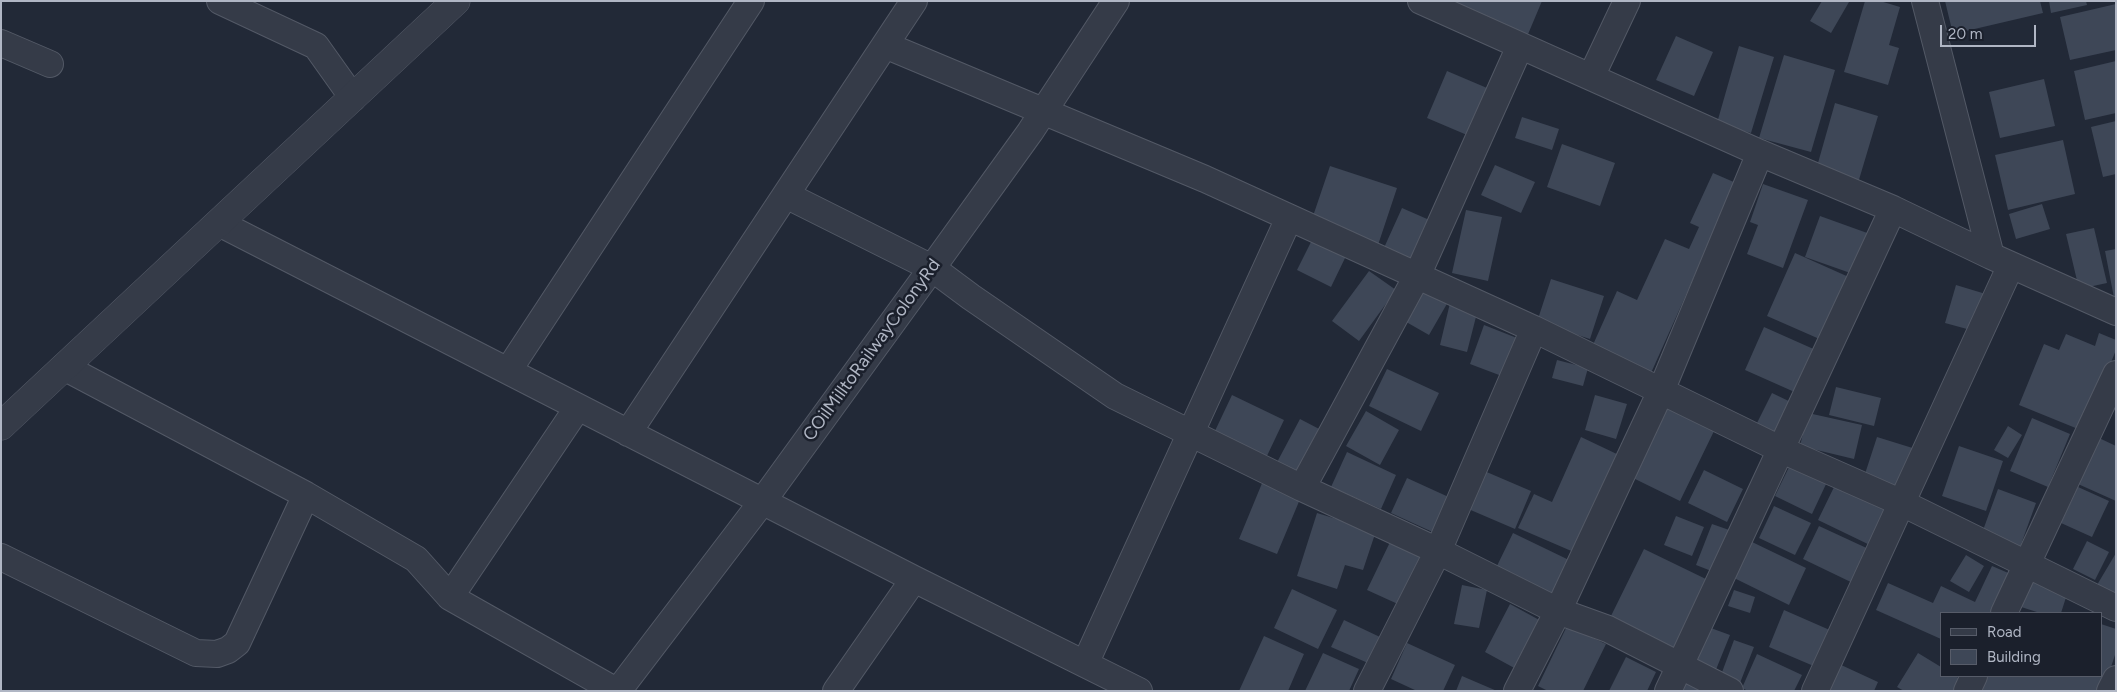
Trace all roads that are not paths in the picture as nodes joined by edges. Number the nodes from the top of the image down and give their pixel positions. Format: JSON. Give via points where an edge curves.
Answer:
{"nodes":[{"id":1,"x":220,"y":1,"type":"edge"},
{"id":2,"x":456,"y":1,"type":"edge"},
{"id":3,"x":751,"y":1,"type":"edge"},
{"id":4,"x":914,"y":1,"type":"edge"},
{"id":5,"x":1116,"y":1,"type":"edge"},
{"id":6,"x":1421,"y":1,"type":"edge"},
{"id":7,"x":1627,"y":1,"type":"edge"},
{"id":8,"x":1925,"y":1,"type":"edge"},
{"id":9,"x":1,"y":43,"type":"edge"},
{"id":10,"x":885,"y":45,"type":"junction"},
{"id":11,"x":1520,"y":46,"type":"junction"},
{"id":12,"x":50,"y":64,"type":"dead end"},
{"id":13,"x":1591,"y":78,"type":"junction"},
{"id":14,"x":353,"y":98,"type":"junction"},
{"id":15,"x":1044,"y":111,"type":"junction"},
{"id":16,"x":1760,"y":152,"type":"junction"},
{"id":17,"x":786,"y":195,"type":"junction"},
{"id":18,"x":1893,"y":210,"type":"junction"},
{"id":19,"x":1289,"y":218,"type":"junction"},
{"id":20,"x":219,"y":223,"type":"junction"},
{"id":21,"x":2001,"y":261,"type":"junction"},
{"id":22,"x":932,"y":268,"type":"junction"},
{"id":23,"x":1417,"y":276,"type":"junction"},
{"id":24,"x":2116,"y":312,"type":"edge"},
{"id":25,"x":1534,"y":329,"type":"junction"},
{"id":26,"x":64,"y":367,"type":"junction"},
{"id":27,"x":508,"y":371,"type":"junction"},
{"id":28,"x":2116,"y":374,"type":"edge"},
{"id":29,"x":1661,"y":391,"type":"junction"},
{"id":30,"x":578,"y":407,"type":"junction"},
{"id":31,"x":1,"y":426,"type":"edge"},
{"id":32,"x":628,"y":433,"type":"junction"},
{"id":33,"x":1191,"y":433,"type":"junction"},
{"id":34,"x":1782,"y":450,"type":"junction"},
{"id":35,"x":1302,"y":488,"type":"junction"},
{"id":36,"x":306,"y":495,"type":"junction"},
{"id":37,"x":762,"y":502,"type":"junction"},
{"id":38,"x":1902,"y":503,"type":"junction"},
{"id":39,"x":1438,"y":551,"type":"junction"},
{"id":40,"x":1,"y":557,"type":"edge"},
{"id":41,"x":2027,"y":564,"type":"junction"},
{"id":42,"x":914,"y":579,"type":"junction"},
{"id":43,"x":450,"y":597,"type":"junction"},
{"id":44,"x":2116,"y":608,"type":"edge"},
{"id":45,"x":1558,"y":611,"type":"junction"},
{"id":46,"x":2004,"y":612,"type":"edge"},
{"id":47,"x":1085,"y":664,"type":"junction"},
{"id":48,"x":1680,"y":667,"type":"junction"},
{"id":49,"x":1974,"y":677,"type":"edge"},
{"id":50,"x":2116,"y":678,"type":"edge"},
{"id":51,"x":617,"y":691,"type":"edge"},
{"id":52,"x":836,"y":691,"type":"edge"},
{"id":53,"x":1138,"y":691,"type":"edge"},
{"id":54,"x":1367,"y":691,"type":"edge"},
{"id":55,"x":1517,"y":691,"type":"edge"},
{"id":56,"x":1668,"y":691,"type":"edge"},
{"id":57,"x":1730,"y":691,"type":"edge"},
{"id":58,"x":1815,"y":691,"type":"edge"},
{"id":59,"x":1967,"y":691,"type":"edge"},
{"id":60,"x":2110,"y":691,"type":"edge"}],
"edges":[{"from":1,"to":14,"type":"street","via":[[316,46]]},
{"from":2,"to":14,"type":"street"},
{"from":3,"to":27,"type":"street"},
{"from":4,"to":10,"type":"street"},
{"from":5,"to":15,"type":"street","name":"COilMilltoRailwayColonyRd"},
{"from":6,"to":11,"type":"street"},
{"from":7,"to":13,"type":"street"},
{"from":8,"to":21,"type":"street"},
{"from":9,"to":12,"type":"street"},
{"from":10,"to":15,"type":"street"},
{"from":10,"to":17,"type":"street"},
{"from":11,"to":13,"type":"street"},
{"from":11,"to":23,"type":"street"},
{"from":13,"to":16,"type":"street"},
{"from":14,"to":20,"type":"street"},
{"from":15,"to":19,"type":"street"},
{"from":15,"to":22,"type":"street","name":"COilMilltoRailwayColonyRd"},
{"from":16,"to":18,"type":"street"},
{"from":16,"to":29,"type":"street"},
{"from":17,"to":22,"type":"street"},
{"from":17,"to":32,"type":"street"},
{"from":18,"to":21,"type":"street"},
{"from":18,"to":34,"type":"street"},
{"from":19,"to":23,"type":"street"},
{"from":19,"to":33,"type":"street"},
{"from":20,"to":26,"type":"street"},
{"from":20,"to":27,"type":"street"},
{"from":21,"to":24,"type":"street"},
{"from":21,"to":38,"type":"street"},
{"from":22,"to":33,"type":"street","via":[[1115,396]]},
{"from":22,"to":37,"type":"street","name":"COilMilltoRailwayColonyRd"},
{"from":23,"to":25,"type":"street"},
{"from":23,"to":35,"type":"street"},
{"from":25,"to":29,"type":"street"},
{"from":25,"to":39,"type":"street"},
{"from":26,"to":31,"type":"street"},
{"from":26,"to":36,"type":"street"},
{"from":27,"to":30,"type":"street"},
{"from":28,"to":41,"type":"street"},
{"from":29,"to":34,"type":"street"},
{"from":29,"to":45,"type":"street"},
{"from":30,"to":32,"type":"street"},
{"from":30,"to":43,"type":"street"},
{"from":32,"to":37,"type":"street"},
{"from":33,"to":35,"type":"street"},
{"from":33,"to":47,"type":"street"},
{"from":34,"to":38,"type":"street"},
{"from":34,"to":48,"type":"street"},
{"from":35,"to":39,"type":"street"},
{"from":36,"to":40,"type":"street","via":[[237,643],[217,654],[196,653]]},
{"from":36,"to":43,"type":"street","via":[[416,559]]},
{"from":37,"to":42,"type":"street"},
{"from":37,"to":51,"type":"street","name":"COilMilltoRailwayColonyRd"},
{"from":38,"to":41,"type":"street"},
{"from":38,"to":58,"type":"street"},
{"from":39,"to":45,"type":"street"},
{"from":39,"to":54,"type":"street"},
{"from":41,"to":44,"type":"street"},
{"from":41,"to":46,"type":"street"},
{"from":42,"to":47,"type":"street"},
{"from":42,"to":52,"type":"street"},
{"from":43,"to":51,"type":"street"},
{"from":45,"to":48,"type":"street","via":[[1608,629]]},
{"from":45,"to":55,"type":"street"},
{"from":47,"to":53,"type":"street"},
{"from":48,"to":56,"type":"street"},
{"from":48,"to":57,"type":"street"},
{"from":49,"to":59,"type":"street"},
{"from":50,"to":60,"type":"street"}]}
